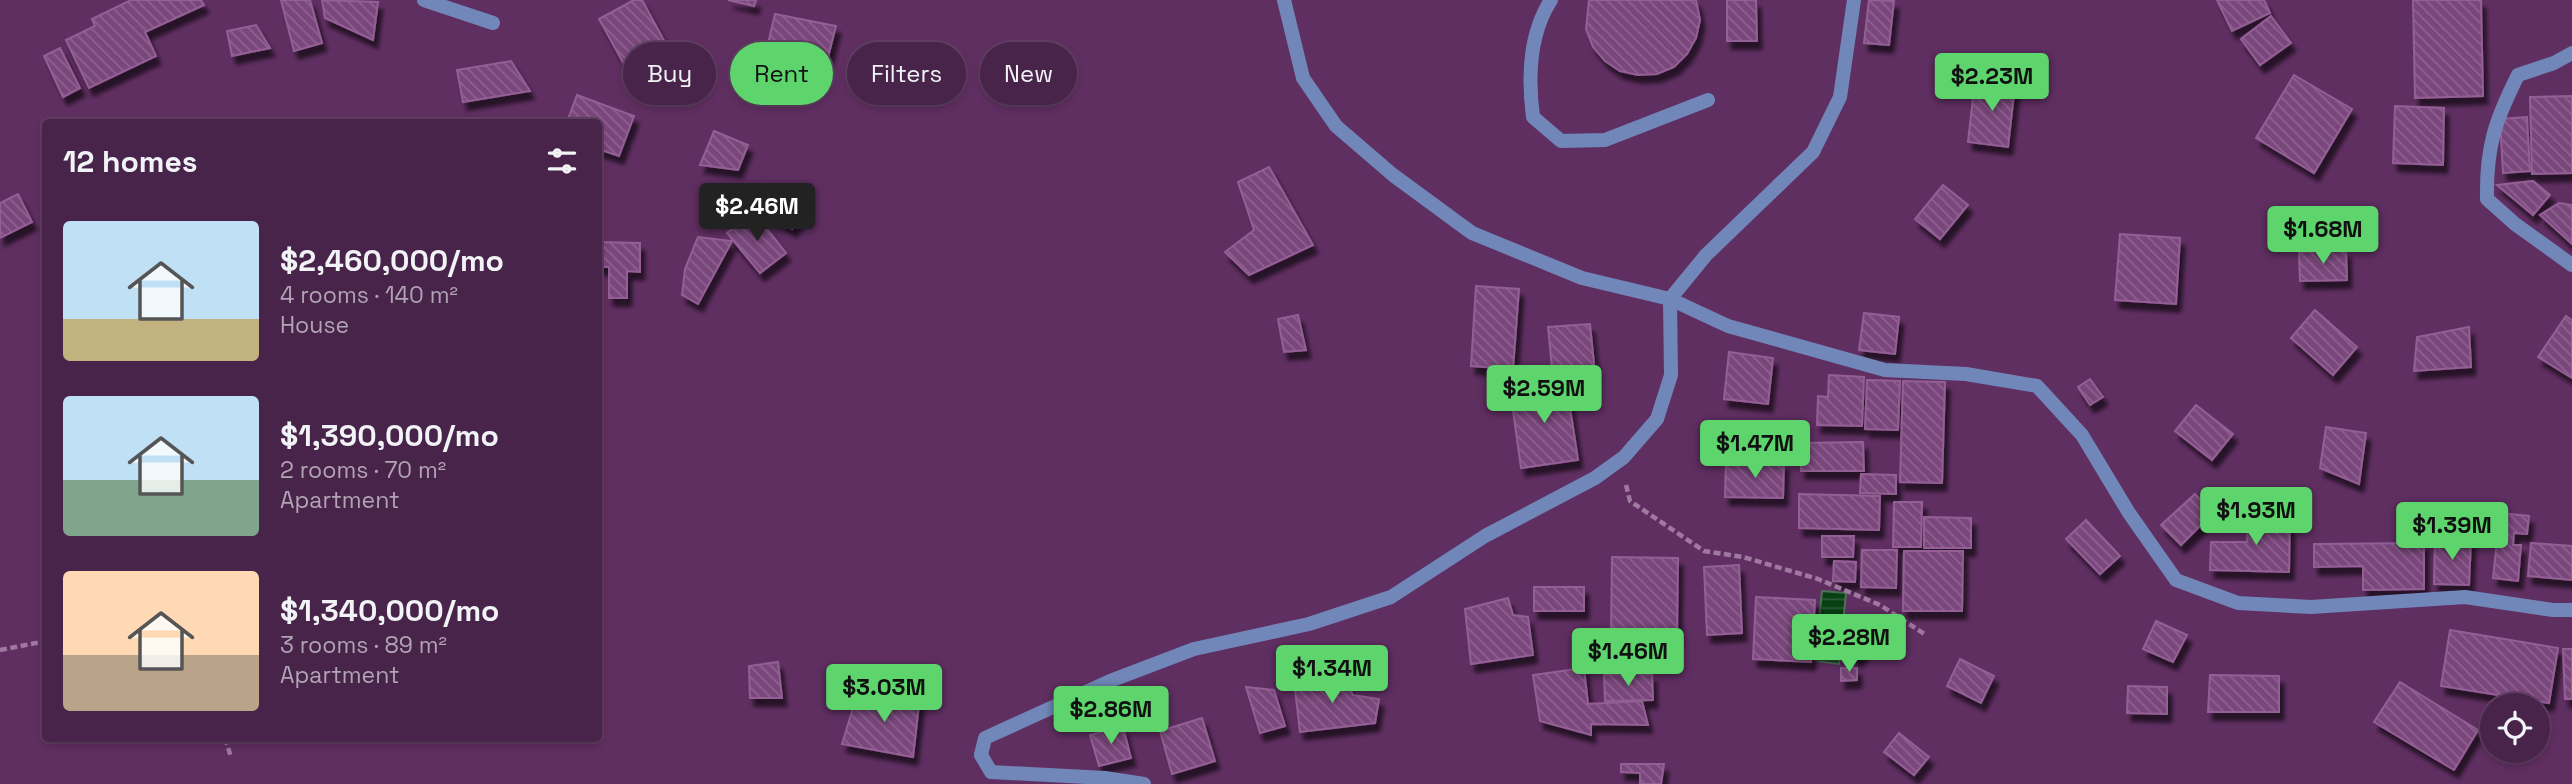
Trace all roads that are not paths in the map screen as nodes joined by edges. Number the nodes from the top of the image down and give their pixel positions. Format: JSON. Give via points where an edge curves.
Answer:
{"nodes":[{"id":1,"x":424,"y":0,"type":"edge"},
{"id":2,"x":1284,"y":0,"type":"edge"},
{"id":3,"x":1551,"y":0,"type":"edge"},
{"id":4,"x":1854,"y":0,"type":"edge"},
{"id":5,"x":493,"y":23,"type":"dead end"},
{"id":6,"x":2572,"y":53,"type":"edge"},
{"id":7,"x":1708,"y":100,"type":"dead end"},
{"id":8,"x":2572,"y":265,"type":"edge"},
{"id":9,"x":1671,"y":299,"type":"junction"},
{"id":10,"x":2572,"y":610,"type":"edge"},
{"id":11,"x":1144,"y":784,"type":"edge"}],
"edges":[{"from":1,"to":5,"type":"street"},
{"from":2,"to":9,"type":"street","via":[[1303,78],[1336,126],[1393,175],[1472,233],[1582,278]]},
{"from":3,"to":7,"type":"street","via":[[1542,14],[1528,79],[1532,117],[1561,141],[1605,140]]},
{"from":4,"to":9,"type":"street","via":[[1840,97],[1813,152],[1706,255]]},
{"from":6,"to":8,"type":"street","via":[[2518,75],[2492,131],[2487,200]]},
{"from":9,"to":10,"type":"street","via":[[1728,326],[1885,370],[1966,374],[2037,386],[2082,436],[2176,580],[2238,603],[2311,607],[2465,597]]},
{"from":9,"to":11,"type":"street","via":[[1671,375],[1657,418],[1625,457],[1595,478],[1485,536],[1391,597],[1309,624],[1194,649],[1110,681],[985,738],[981,755],[991,772]]}]}
